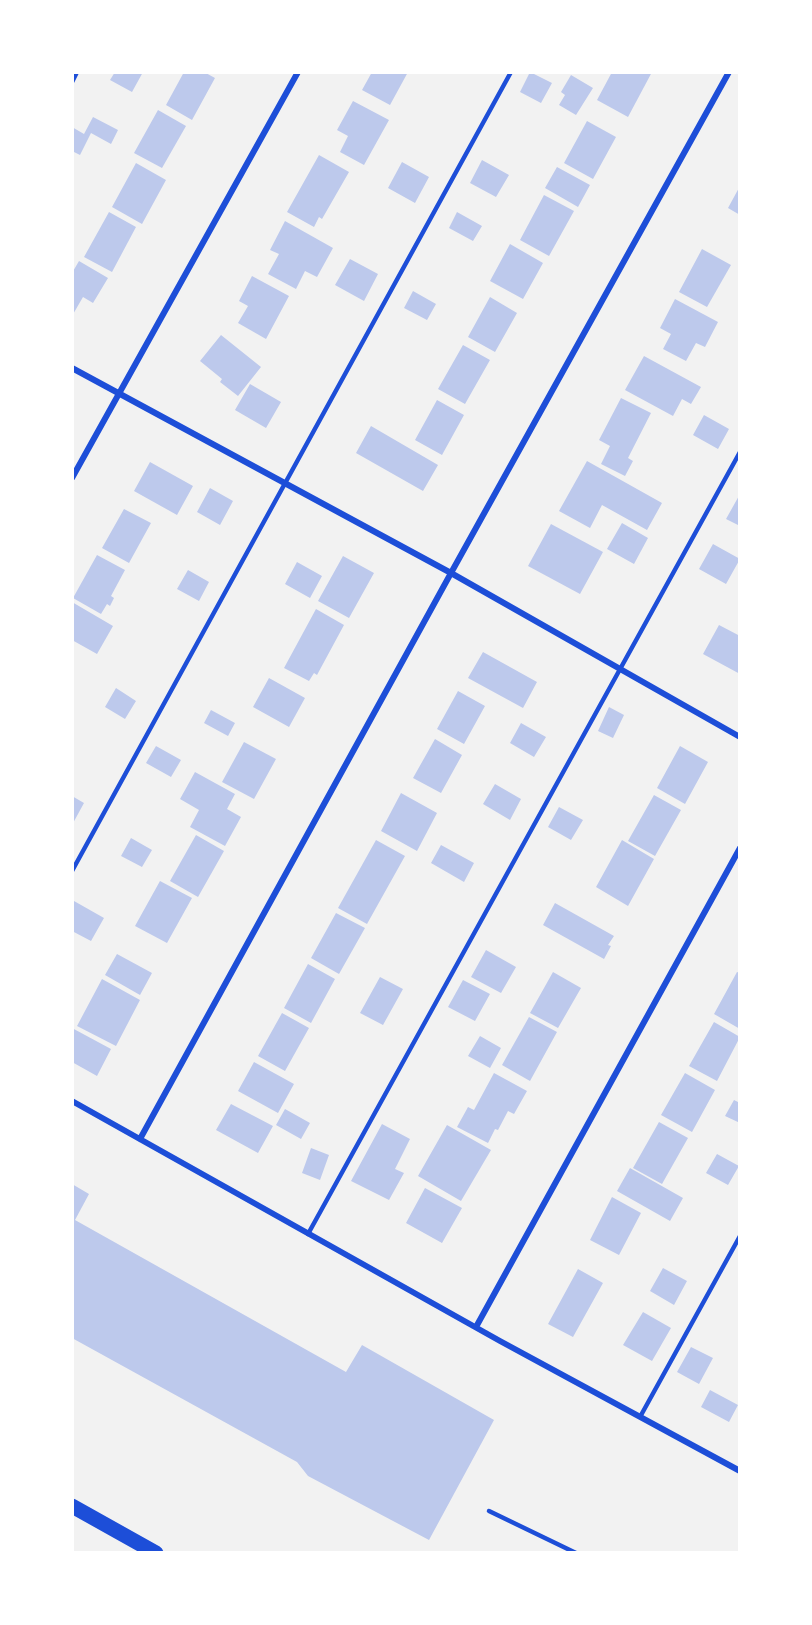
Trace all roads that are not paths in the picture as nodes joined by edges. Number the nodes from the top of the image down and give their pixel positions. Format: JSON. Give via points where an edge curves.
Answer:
{"nodes":[{"id":1,"x":77,"y":72,"type":"edge"},
{"id":2,"x":298,"y":72,"type":"edge"},
{"id":3,"x":511,"y":72,"type":"edge"},
{"id":4,"x":729,"y":72,"type":"edge"},
{"id":5,"x":72,"y":82,"type":"edge"},
{"id":6,"x":72,"y":368,"type":"edge"},
{"id":7,"x":119,"y":393,"type":"junction"},
{"id":8,"x":740,"y":452,"type":"edge"},
{"id":9,"x":72,"y":478,"type":"edge"},
{"id":10,"x":284,"y":483,"type":"junction"},
{"id":11,"x":451,"y":573,"type":"junction"},
{"id":12,"x":620,"y":669,"type":"junction"},
{"id":13,"x":740,"y":737,"type":"edge"},
{"id":14,"x":740,"y":848,"type":"edge"},
{"id":15,"x":72,"y":871,"type":"edge"},
{"id":16,"x":72,"y":1101,"type":"edge"},
{"id":17,"x":140,"y":1139,"type":"junction"},
{"id":18,"x":308,"y":1234,"type":"junction"},
{"id":19,"x":740,"y":1236,"type":"edge"},
{"id":20,"x":476,"y":1327,"type":"junction"},
{"id":21,"x":640,"y":1417,"type":"junction"},
{"id":22,"x":740,"y":1471,"type":"edge"},
{"id":23,"x":72,"y":1506,"type":"edge"},
{"id":24,"x":489,"y":1511,"type":"dead end"},
{"id":25,"x":156,"y":1553,"type":"edge"},
{"id":26,"x":576,"y":1553,"type":"edge"}],
"edges":[{"from":1,"to":5,"type":"lane"},
{"from":2,"to":7,"type":"street"},
{"from":3,"to":10,"type":"lane"},
{"from":4,"to":11,"type":"street"},
{"from":6,"to":7,"type":"street"},
{"from":7,"to":9,"type":"street"},
{"from":7,"to":10,"type":"street"},
{"from":8,"to":12,"type":"lane"},
{"from":10,"to":11,"type":"street"},
{"from":10,"to":15,"type":"lane"},
{"from":11,"to":12,"type":"street"},
{"from":11,"to":17,"type":"street"},
{"from":12,"to":13,"type":"street"},
{"from":12,"to":18,"type":"lane"},
{"from":14,"to":20,"type":"street"},
{"from":16,"to":17,"type":"street"},
{"from":17,"to":18,"type":"street"},
{"from":18,"to":20,"type":"street"},
{"from":19,"to":21,"type":"lane"},
{"from":20,"to":21,"type":"street"},
{"from":21,"to":22,"type":"street"},
{"from":23,"to":25,"type":"main road"},
{"from":24,"to":26,"type":"lane"}]}
